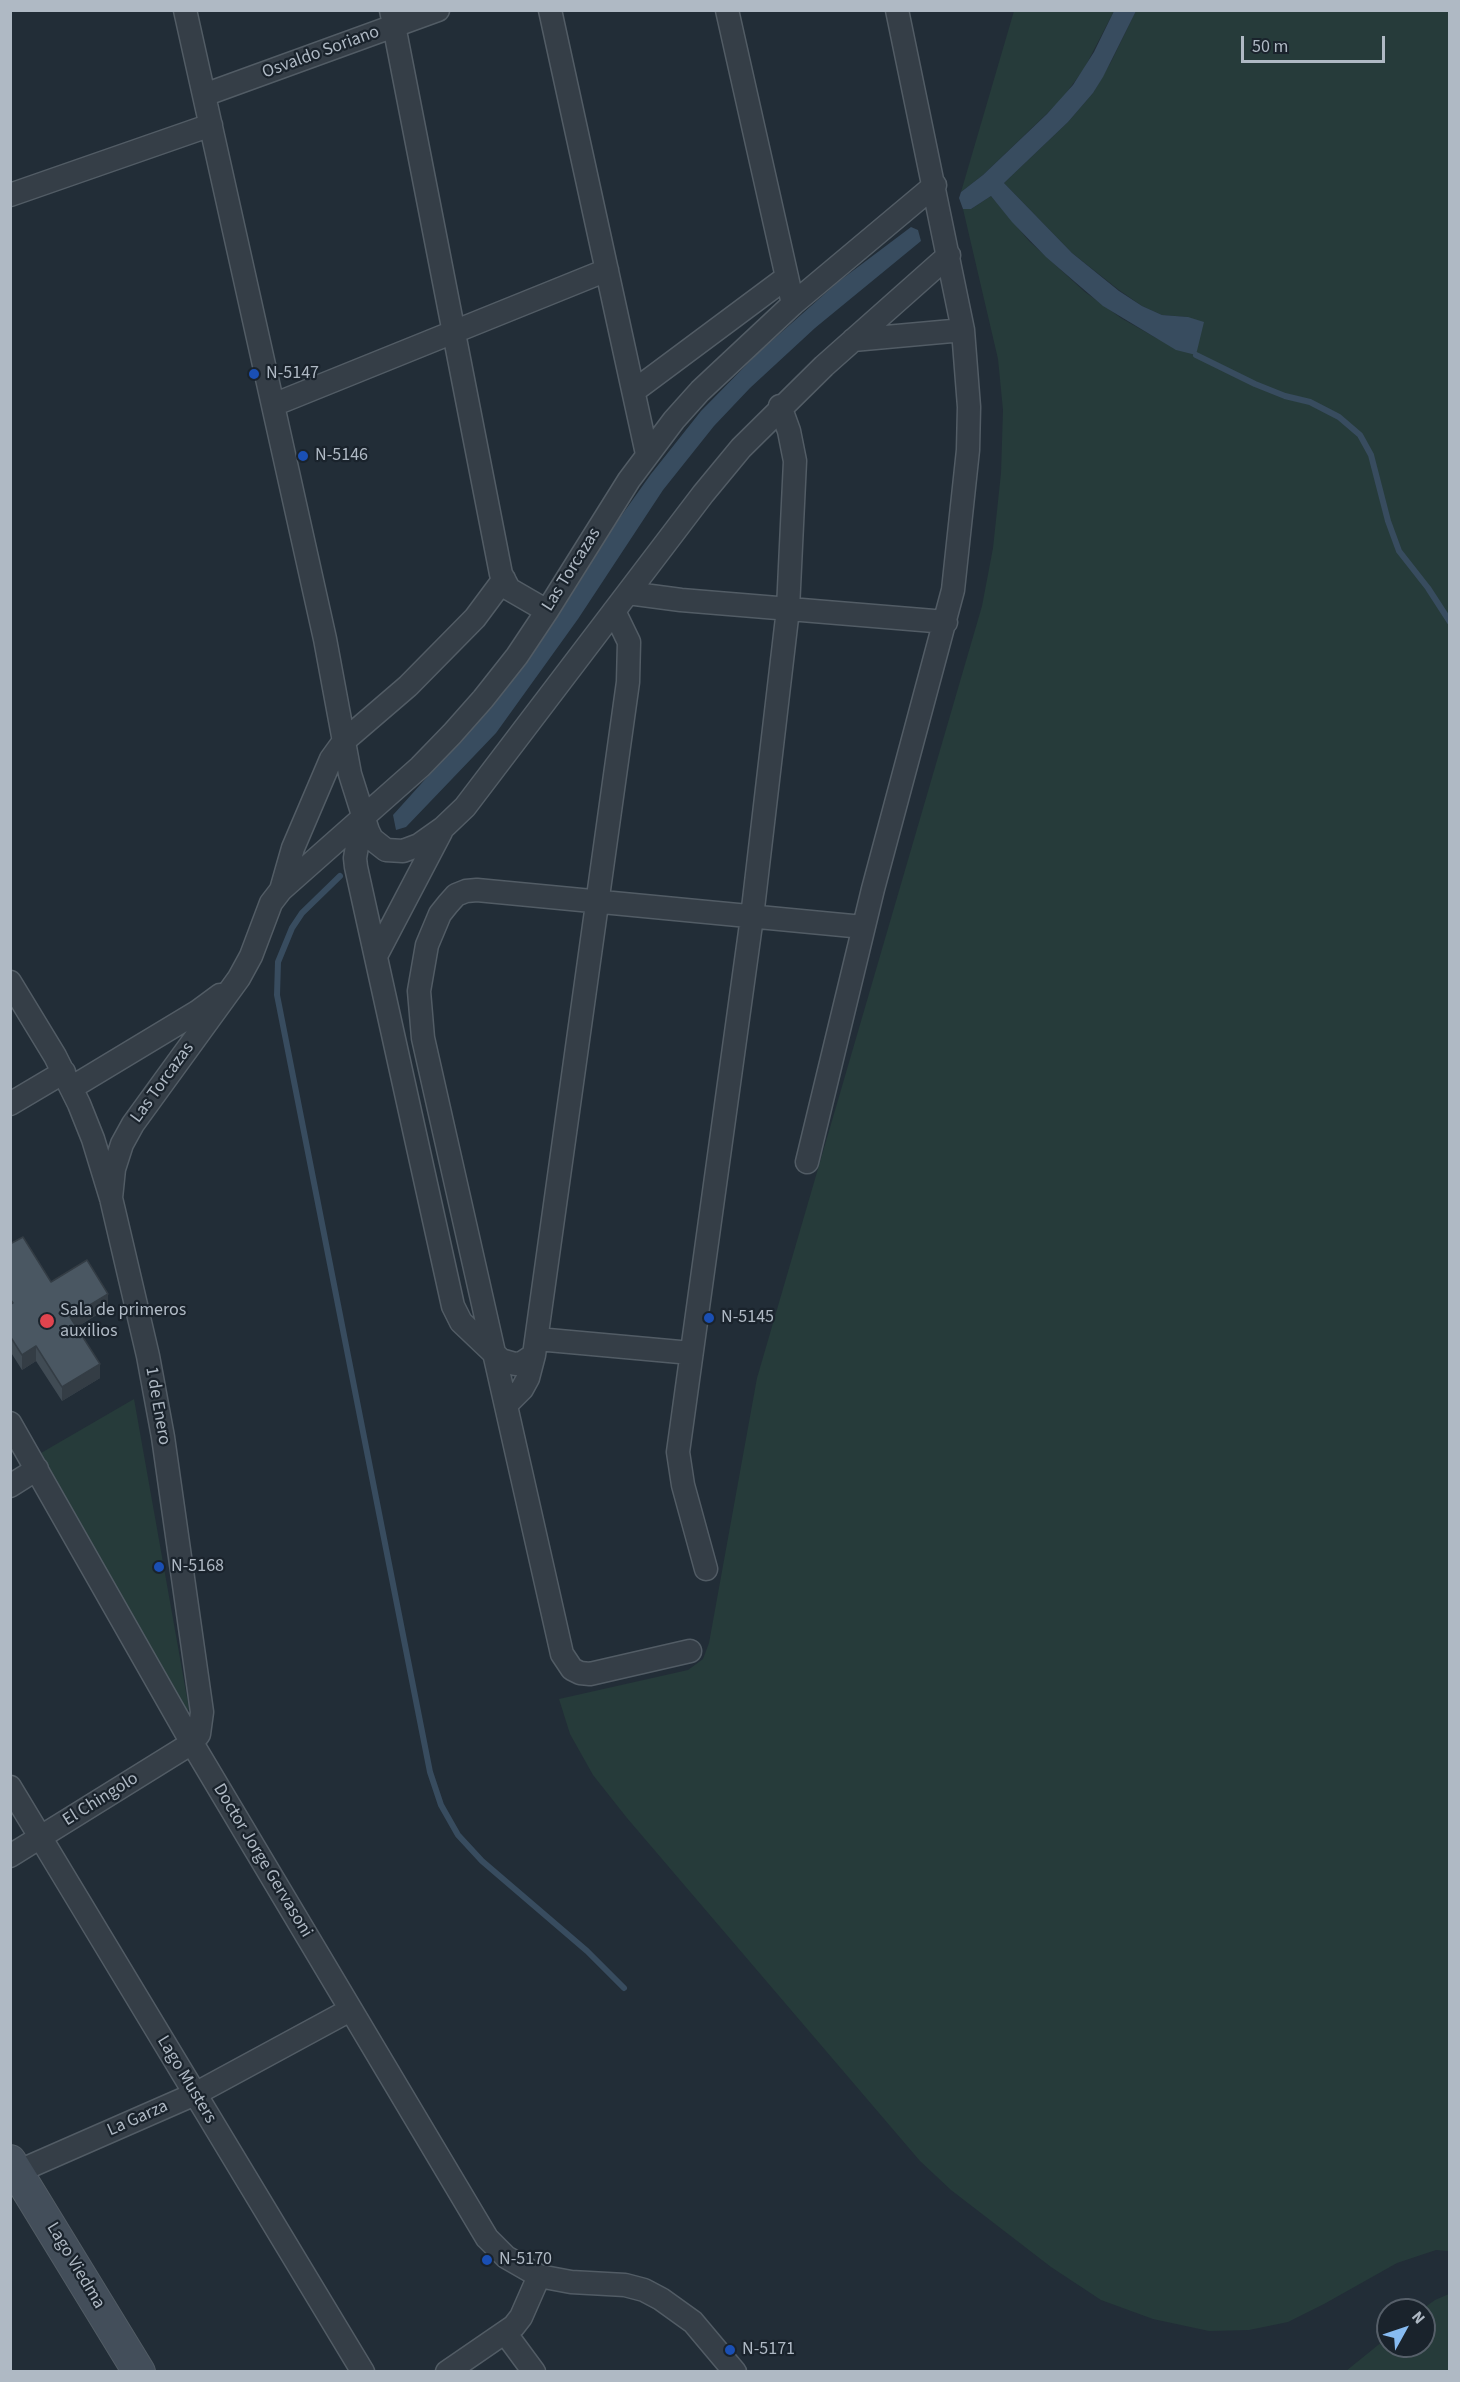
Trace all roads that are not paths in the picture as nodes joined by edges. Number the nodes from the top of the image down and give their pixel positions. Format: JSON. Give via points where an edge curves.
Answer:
{"nodes":[{"id":1,"x":185,"y":10,"type":"edge"},
{"id":2,"x":438,"y":10,"type":"edge"},
{"id":3,"x":550,"y":10,"type":"edge"},
{"id":4,"x":727,"y":10,"type":"edge"},
{"id":5,"x":897,"y":10,"type":"edge"},
{"id":6,"x":393,"y":18,"type":"edge"},
{"id":7,"x":204,"y":95,"type":"junction"},
{"id":8,"x":211,"y":125,"type":"junction"},
{"id":9,"x":934,"y":185,"type":"junction"},
{"id":10,"x":10,"y":195,"type":"edge"},
{"id":11,"x":949,"y":255,"type":"junction"},
{"id":12,"x":607,"y":270,"type":"junction"},
{"id":13,"x":787,"y":277,"type":"junction"},
{"id":14,"x":793,"y":304,"type":"junction"},
{"id":15,"x":963,"y":330,"type":"junction"},
{"id":16,"x":454,"y":332,"type":"junction"},
{"id":17,"x":853,"y":340,"type":"junction"},
{"id":18,"x":634,"y":390,"type":"junction"},
{"id":19,"x":273,"y":405,"type":"junction"},
{"id":20,"x":780,"y":406,"type":"junction"},
{"id":21,"x":648,"y":454,"type":"junction"},
{"id":22,"x":504,"y":579,"type":"junction"},
{"id":23,"x":628,"y":593,"type":"junction"},
{"id":24,"x":788,"y":609,"type":"junction"},
{"id":25,"x":547,"y":611,"type":"junction"},
{"id":26,"x":614,"y":611,"type":"junction"},
{"id":27,"x":946,"y":622,"type":"junction"},
{"id":28,"x":344,"y":741,"type":"junction"},
{"id":29,"x":362,"y":818,"type":"junction"},
{"id":30,"x":443,"y":828,"type":"junction"},
{"id":31,"x":281,"y":890,"type":"junction"},
{"id":32,"x":597,"y":902,"type":"junction"},
{"id":33,"x":752,"y":917,"type":"junction"},
{"id":34,"x":864,"y":927,"type":"junction"},
{"id":35,"x":376,"y":956,"type":"junction"},
{"id":36,"x":239,"y":978,"type":"junction"},
{"id":37,"x":10,"y":982,"type":"edge"},
{"id":38,"x":68,"y":1080,"type":"junction"},
{"id":39,"x":10,"y":1104,"type":"edge"},
{"id":40,"x":807,"y":1162,"type":"dead end"},
{"id":41,"x":111,"y":1198,"type":"junction"},
{"id":42,"x":535,"y":1347,"type":"junction"},
{"id":43,"x":691,"y":1353,"type":"junction"},
{"id":44,"x":495,"y":1356,"type":"junction"},
{"id":45,"x":506,"y":1405,"type":"junction"},
{"id":46,"x":10,"y":1423,"type":"edge"},
{"id":47,"x":37,"y":1469,"type":"junction"},
{"id":48,"x":10,"y":1486,"type":"edge"},
{"id":49,"x":705,"y":1569,"type":"dead end"},
{"id":50,"x":690,"y":1651,"type":"dead end"},
{"id":51,"x":192,"y":1743,"type":"junction"},
{"id":52,"x":10,"y":1787,"type":"edge"},
{"id":53,"x":41,"y":1837,"type":"junction"},
{"id":54,"x":10,"y":1856,"type":"edge"},
{"id":55,"x":350,"y":2010,"type":"junction"},
{"id":56,"x":195,"y":2094,"type":"junction"},
{"id":57,"x":14,"y":2167,"type":"edge"},
{"id":58,"x":539,"y":2277,"type":"junction"},
{"id":59,"x":506,"y":2334,"type":"junction"},
{"id":60,"x":139,"y":2372,"type":"edge"},
{"id":61,"x":363,"y":2372,"type":"edge"},
{"id":62,"x":447,"y":2372,"type":"edge"},
{"id":63,"x":534,"y":2372,"type":"edge"},
{"id":64,"x":735,"y":2372,"type":"edge"}],
"edges":[{"from":1,"to":7,"type":"street"},
{"from":2,"to":6,"type":"street","name":"Osvaldo Soriano"},
{"from":3,"to":12,"type":"street"},
{"from":4,"to":13,"type":"street"},
{"from":5,"to":9,"type":"street"},
{"from":6,"to":7,"type":"street","name":"Osvaldo Soriano"},
{"from":6,"to":16,"type":"street"},
{"from":7,"to":8,"type":"street"},
{"from":8,"to":10,"type":"street"},
{"from":8,"to":19,"type":"street"},
{"from":9,"to":11,"type":"street"},
{"from":9,"to":14,"type":"street","name":"Las Torcazas"},
{"from":11,"to":15,"type":"street"},
{"from":11,"to":17,"type":"street"},
{"from":12,"to":16,"type":"street"},
{"from":12,"to":18,"type":"street"},
{"from":13,"to":14,"type":"street"},
{"from":13,"to":18,"type":"street"},
{"from":14,"to":21,"type":"street","name":"Las Torcazas","via":[[700,391]]},
{"from":15,"to":17,"type":"street"},
{"from":15,"to":27,"type":"street","via":[[968,450],[957,562]]},
{"from":16,"to":19,"type":"street"},
{"from":16,"to":22,"type":"street"},
{"from":17,"to":20,"type":"street"},
{"from":18,"to":21,"type":"street"},
{"from":19,"to":28,"type":"street"},
{"from":20,"to":23,"type":"street","via":[[718,475]]},
{"from":20,"to":24,"type":"street","via":[[795,461]]},
{"from":21,"to":25,"type":"street","name":"Las Torcazas"},
{"from":22,"to":25,"type":"street","via":[[509,589]]},
{"from":22,"to":28,"type":"street","via":[[475,618],[438,656]]},
{"from":23,"to":24,"type":"street"},
{"from":23,"to":26,"type":"street"},
{"from":24,"to":27,"type":"street"},
{"from":24,"to":33,"type":"street"},
{"from":25,"to":29,"type":"street","name":"Las Torcazas","via":[[517,656],[452,734]]},
{"from":26,"to":30,"type":"street","via":[[478,791]]},
{"from":26,"to":32,"type":"street","via":[[629,642],[630,668]]},
{"from":27,"to":34,"type":"street"},
{"from":28,"to":29,"type":"street"},
{"from":28,"to":31,"type":"street","via":[[331,759],[293,848]]},
{"from":29,"to":30,"type":"street","via":[[372,839],[395,852],[419,845]]},
{"from":29,"to":31,"type":"street","name":"Las Torcazas"},
{"from":29,"to":35,"type":"street","via":[[356,867]]},
{"from":30,"to":35,"type":"street"},
{"from":31,"to":36,"type":"street","name":"Las Torcazas"},
{"from":32,"to":33,"type":"street"},
{"from":32,"to":42,"type":"street"},
{"from":32,"to":44,"type":"street","via":[[466,891],[456,895],[440,914],[424,956],[419,991],[423,1038]]},
{"from":33,"to":34,"type":"street"},
{"from":33,"to":43,"type":"street"},
{"from":34,"to":40,"type":"street"},
{"from":35,"to":44,"type":"street","via":[[453,1306],[461,1322]]},
{"from":36,"to":38,"type":"street","name":"Las Torcazas","via":[[197,1012]]},
{"from":36,"to":41,"type":"street","name":"Las Torcazas","via":[[133,1124],[114,1169]]},
{"from":37,"to":38,"type":"street","name":"1 de Enero"},
{"from":38,"to":39,"type":"street","name":"Las Torcazas"},
{"from":38,"to":41,"type":"street","name":"1 de Enero","via":[[93,1139]]},
{"from":41,"to":51,"type":"street","name":"1 de Enero","via":[[163,1437],[202,1712],[199,1734]]},
{"from":42,"to":43,"type":"street"},
{"from":42,"to":44,"type":"street","via":[[522,1363]]},
{"from":42,"to":45,"type":"street","via":[[528,1378]]},
{"from":43,"to":49,"type":"street","via":[[678,1452]]},
{"from":44,"to":45,"type":"street"},
{"from":45,"to":50,"type":"street","via":[[566,1661],[580,1673],[590,1674]]},
{"from":46,"to":47,"type":"street","name":"Doctor Jorge Gervasoni"},
{"from":47,"to":48,"type":"street"},
{"from":47,"to":51,"type":"street","name":"Doctor Jorge Gervasoni"},
{"from":51,"to":53,"type":"street","name":"El Chingolo"},
{"from":51,"to":55,"type":"street","name":"Doctor Jorge Gervasoni"},
{"from":52,"to":53,"type":"street","name":"Lago Musters"},
{"from":53,"to":54,"type":"street","name":"El Chingolo"},
{"from":53,"to":56,"type":"street","name":"Lago Musters"},
{"from":55,"to":56,"type":"street","name":"La Garza"},
{"from":55,"to":58,"type":"street","name":"Doctor Jorge Gervasoni","via":[[479,2227],[506,2258]]},
{"from":56,"to":57,"type":"street","name":"La Garza"},
{"from":56,"to":61,"type":"street","name":"Lago Musters"},
{"from":57,"to":60,"type":"main road","name":"Lago Viedma"},
{"from":58,"to":59,"type":"street","via":[[521,2317]]},
{"from":58,"to":64,"type":"street","via":[[625,2285],[652,2294],[693,2322]]},
{"from":59,"to":62,"type":"street"},
{"from":59,"to":63,"type":"street"}]}
